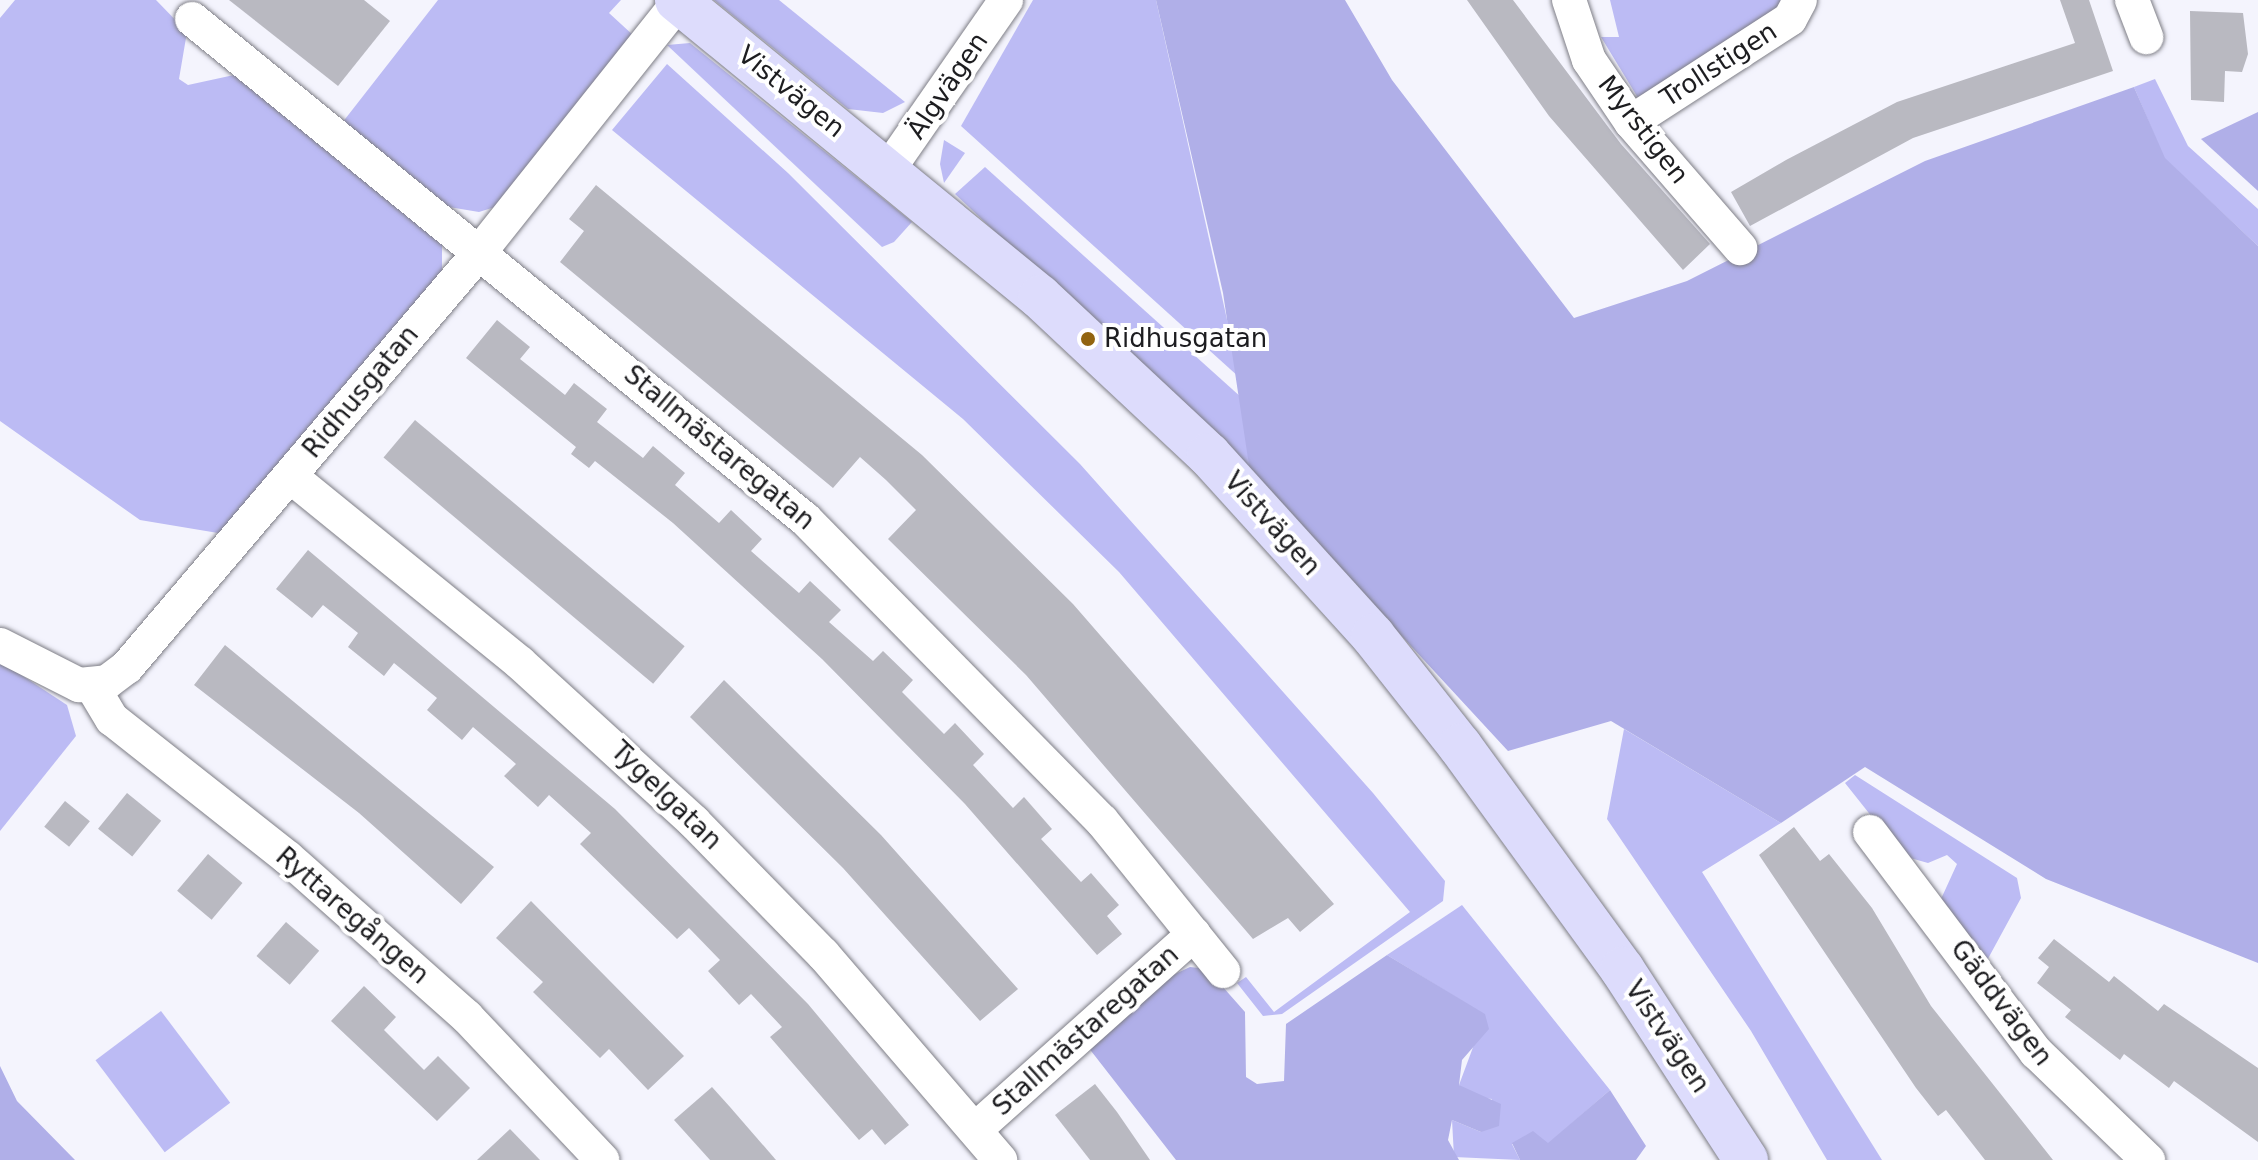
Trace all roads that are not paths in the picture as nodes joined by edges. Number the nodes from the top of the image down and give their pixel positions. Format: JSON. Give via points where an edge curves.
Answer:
{"nodes":[{"id":1,"x":1006,"y":0,"type":"edge"},
{"id":2,"x":1569,"y":0,"type":"edge"},
{"id":3,"x":1800,"y":0,"type":"edge"},
{"id":4,"x":2132,"y":0,"type":"edge"},
{"id":5,"x":678,"y":1,"type":"edge"},
{"id":6,"x":192,"y":19,"type":"dead end"},
{"id":7,"x":2146,"y":37,"type":"dead end"},
{"id":8,"x":1631,"y":122,"type":"junction"},
{"id":9,"x":888,"y":170,"type":"junction"},
{"id":10,"x":1740,"y":248,"type":"dead end"},
{"id":11,"x":479,"y":253,"type":"junction"},
{"id":12,"x":290,"y":476,"type":"junction"},
{"id":13,"x":0,"y":645,"type":"edge"},
{"id":14,"x":92,"y":686,"type":"junction"},
{"id":15,"x":1870,"y":832,"type":"dead end"},
{"id":16,"x":1194,"y":934,"type":"junction"},
{"id":17,"x":1223,"y":971,"type":"dead end"},
{"id":18,"x":977,"y":1128,"type":"junction"},
{"id":19,"x":602,"y":1160,"type":"edge"},
{"id":20,"x":1000,"y":1160,"type":"edge"},
{"id":21,"x":1746,"y":1160,"type":"edge"},
{"id":22,"x":2148,"y":1160,"type":"edge"}],
"edges":[{"from":1,"to":9,"type":"street","name":"Älgvägen"},
{"from":2,"to":8,"type":"street","name":"Myrstigen","via":[[1589,60]]},
{"from":3,"to":8,"type":"street","name":"Trollstigen","via":[[1790,19]]},
{"from":4,"to":7,"type":"street"},
{"from":5,"to":9,"type":"main road","name":"Vistvägen"},
{"from":5,"to":11,"type":"street","name":"Ridhusgatan"},
{"from":6,"to":11,"type":"street","name":"Stallmästaregatan"},
{"from":8,"to":10,"type":"street","name":"Myrstigen"},
{"from":9,"to":21,"type":"main road","name":"Vistvägen","via":[[1040,297],[1187,434],[1373,636],[1541,855]]},
{"from":11,"to":12,"type":"street","name":"Ridhusgatan"},
{"from":11,"to":16,"type":"street","name":"Stallmästaregatan","via":[[806,520],[987,697]]},
{"from":12,"to":14,"type":"street","name":"Ridhusgatan","via":[[127,667]]},
{"from":12,"to":18,"type":"street","name":"Tygelgatan","via":[[639,769],[823,954]]},
{"from":13,"to":14,"type":"street","via":[[65,681]]},
{"from":14,"to":19,"type":"street","name":"Ryttaregången","via":[[112,719],[288,858],[467,1017]]},
{"from":15,"to":22,"type":"street","name":"Gäddvägen","via":[[2036,1052]]},
{"from":16,"to":17,"type":"street","name":"Stallmästaregatan"},
{"from":16,"to":18,"type":"street","name":"Stallmästaregatan"},
{"from":18,"to":20,"type":"street","name":"Tygelgatan"}]}
